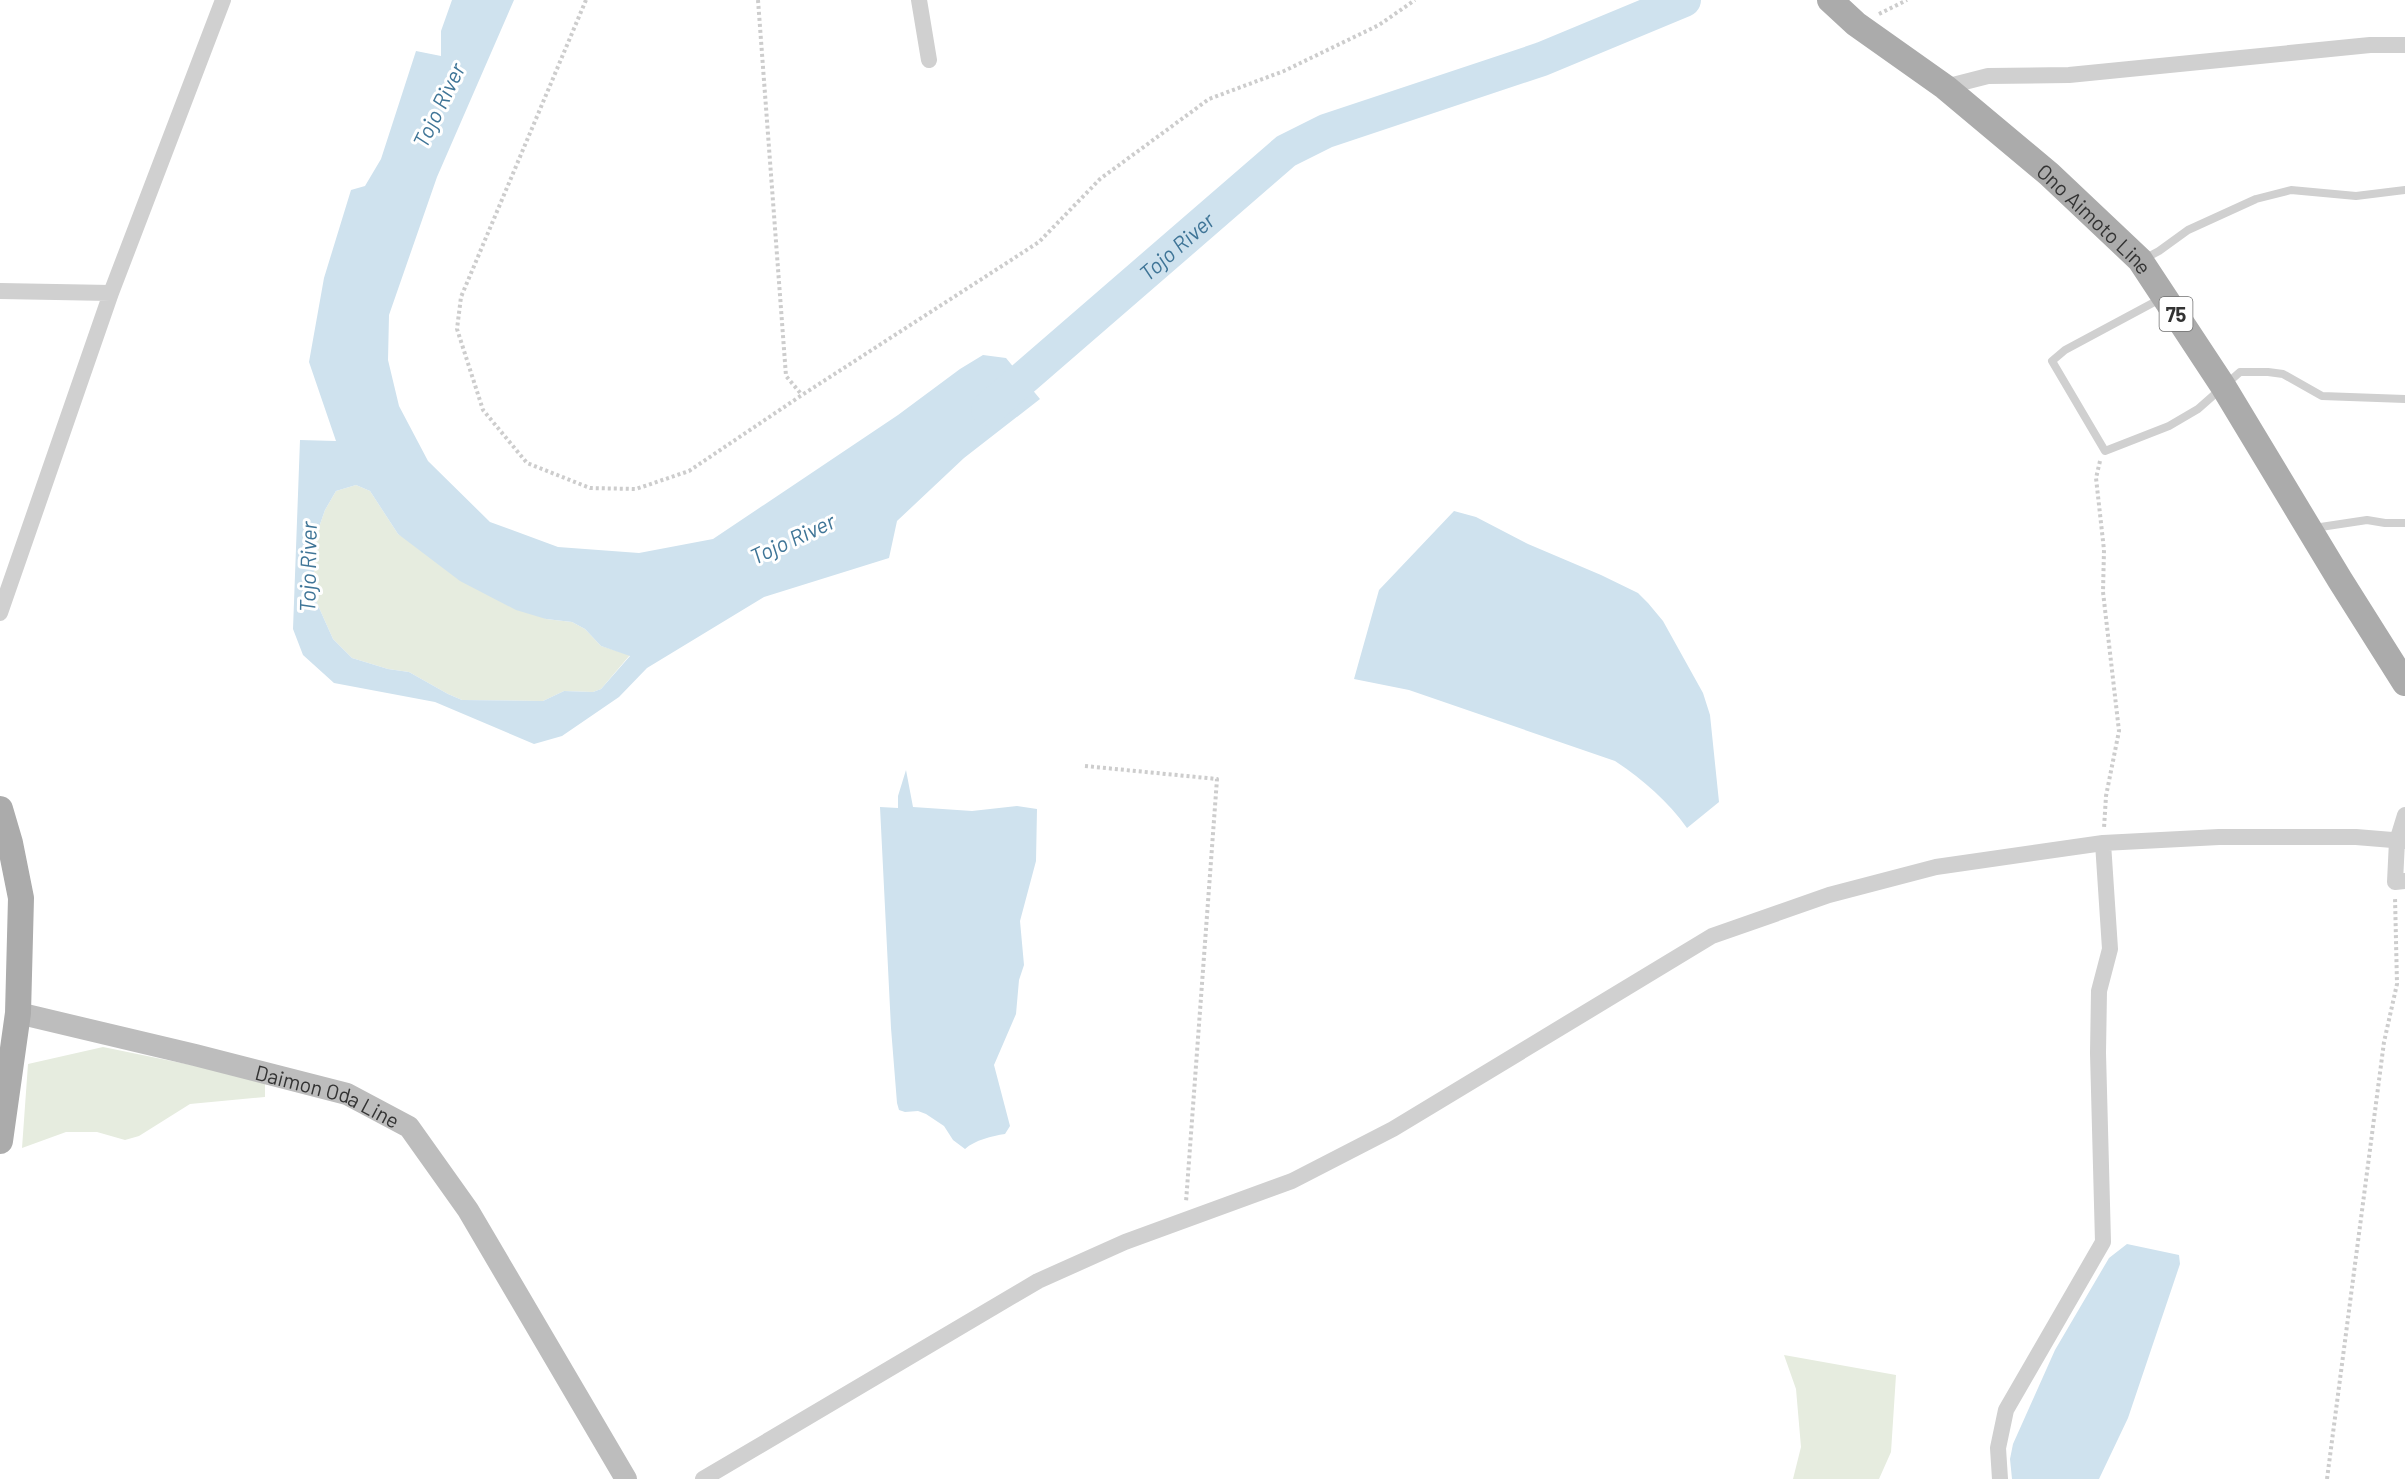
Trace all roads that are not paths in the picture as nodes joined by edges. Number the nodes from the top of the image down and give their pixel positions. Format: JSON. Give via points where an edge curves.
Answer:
{"nodes":[{"id":1,"x":223,"y":0,"type":"edge"},
{"id":2,"x":919,"y":0,"type":"edge"},
{"id":3,"x":1830,"y":0,"type":"edge"},
{"id":4,"x":2405,"y":45,"type":"edge"},
{"id":5,"x":929,"y":60,"type":"dead end"},
{"id":6,"x":1945,"y":87,"type":"junction"},
{"id":7,"x":2405,"y":190,"type":"edge"},
{"id":8,"x":2140,"y":260,"type":"junction"},
{"id":9,"x":0,"y":291,"type":"edge"},
{"id":10,"x":111,"y":293,"type":"junction"},
{"id":11,"x":2164,"y":297,"type":"junction"},
{"id":12,"x":2223,"y":386,"type":"junction"},
{"id":13,"x":2405,"y":399,"type":"edge"},
{"id":14,"x":2405,"y":523,"type":"edge"},
{"id":15,"x":2311,"y":529,"type":"junction"},
{"id":16,"x":0,"y":613,"type":"edge"},
{"id":17,"x":2405,"y":683,"type":"edge"},
{"id":18,"x":0,"y":809,"type":"edge"},
{"id":19,"x":2405,"y":815,"type":"edge"},
{"id":20,"x":2401,"y":841,"type":"edge"},
{"id":21,"x":2103,"y":843,"type":"junction"},
{"id":22,"x":2400,"y":881,"type":"edge"},
{"id":23,"x":18,"y":1013,"type":"junction"},
{"id":24,"x":6,"y":1041,"type":"edge"},
{"id":25,"x":0,"y":1141,"type":"edge"},
{"id":26,"x":626,"y":1479,"type":"edge"},
{"id":27,"x":703,"y":1479,"type":"edge"},
{"id":28,"x":2000,"y":1479,"type":"edge"}],
"edges":[{"from":1,"to":10,"type":"street"},
{"from":2,"to":5,"type":"street"},
{"from":3,"to":6,"type":"main road","name":"Ono Aimoto Line","number":"75","via":[[1856,24]]},
{"from":4,"to":6,"type":"street","via":[[2370,45],[2069,75],[1988,76]]},
{"from":6,"to":8,"type":"main road","name":"Ono Aimoto Line","number":"75","via":[[2049,174]]},
{"from":7,"to":8,"type":"lane","via":[[2356,196],[2291,190],[2256,199],[2188,230]]},
{"from":8,"to":11,"type":"main road","name":"Ono Aimoto Line","number":"75"},
{"from":9,"to":10,"type":"street"},
{"from":10,"to":16,"type":"street"},
{"from":11,"to":12,"type":"main road","name":"Ono Aimoto Line","number":"75"},
{"from":11,"to":12,"type":"lane","via":[[2065,350],[2052,361],[2105,451],[2169,426],[2198,409]]},
{"from":12,"to":13,"type":"lane","via":[[2240,372],[2268,372],[2283,374],[2322,396]]},
{"from":12,"to":15,"type":"main road","name":"Ono Aimoto Line","number":"75"},
{"from":14,"to":15,"type":"lane","via":[[2367,520]]},
{"from":15,"to":17,"type":"main road","name":"Ono Aimoto Line","number":"75"},
{"from":18,"to":23,"type":"main road","via":[[21,898]]},
{"from":19,"to":20,"type":"street"},
{"from":20,"to":21,"type":"street","via":[[2356,837],[2219,837]]},
{"from":20,"to":22,"type":"street"},
{"from":21,"to":27,"type":"street","via":[[1936,867],[1829,895],[1712,936],[1393,1129],[1292,1181],[1125,1242],[1038,1281]]},
{"from":21,"to":28,"type":"street","via":[[2110,949],[2099,991],[2103,1242],[2006,1410],[1998,1448]]},
{"from":23,"to":24,"type":"main road"},
{"from":23,"to":26,"type":"main road","name":"Daimon Oda Line","via":[[347,1094],[409,1127],[468,1210]]},
{"from":24,"to":25,"type":"main road"}]}
